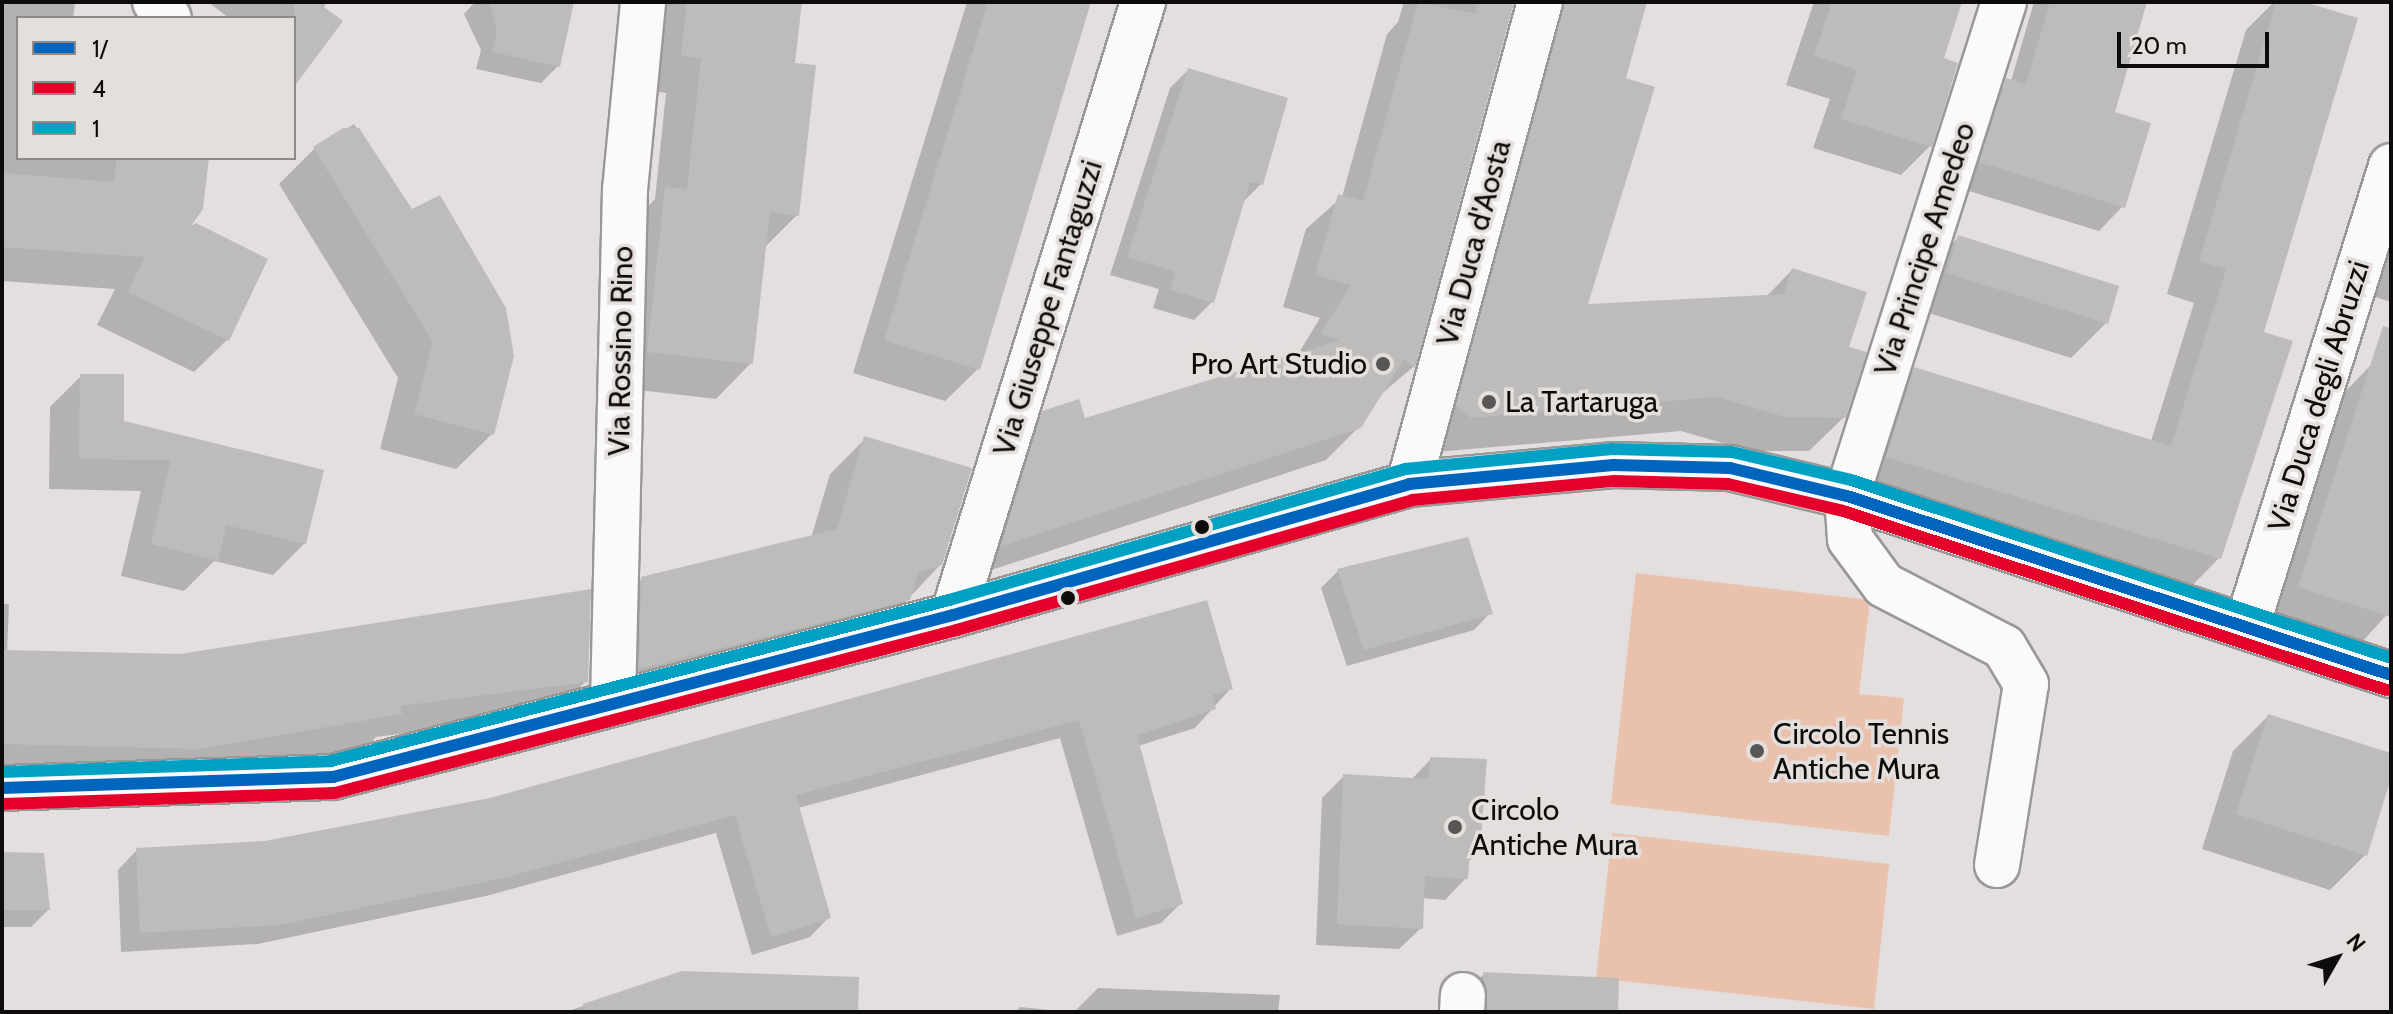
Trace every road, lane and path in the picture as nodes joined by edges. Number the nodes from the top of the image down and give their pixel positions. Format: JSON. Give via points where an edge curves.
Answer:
{"nodes":[{"id":1,"x":643,"y":2,"type":"edge"},
{"id":2,"x":1143,"y":2,"type":"edge"},
{"id":3,"x":1540,"y":2,"type":"edge"},
{"id":4,"x":2004,"y":2,"type":"edge"},
{"id":5,"x":2391,"y":166,"type":"edge"},
{"id":6,"x":1409,"y":484,"type":"junction"},
{"id":7,"x":1847,"y":496,"type":"junction"},
{"id":8,"x":953,"y":615,"type":"junction"},
{"id":9,"x":2247,"y":626,"type":"junction"},
{"id":10,"x":2391,"y":675,"type":"edge"},
{"id":11,"x":613,"y":702,"type":"junction"},
{"id":12,"x":2,"y":788,"type":"edge"},
{"id":13,"x":1997,"y":865,"type":"dead end"}],
"edges":[{"from":1,"to":11,"type":"street","name":"Via Rossino Rino","via":[[625,190]]},
{"from":2,"to":8,"type":"street","name":"Via Giuseppe Fantaguzzi"},
{"from":3,"to":6,"type":"street","name":"Via Duca d'Aosta"},
{"from":4,"to":7,"type":"street","name":"Via Principe Amedeo"},
{"from":5,"to":9,"type":"street","name":"Via Duca degli Abruzzi"},
{"from":6,"to":7,"type":"street","via":[[1613,465],[1715,467]]},
{"from":6,"to":8,"type":"street"},
{"from":7,"to":9,"type":"street"},
{"from":7,"to":13,"type":"street","via":[[1850,539],[1884,585],[2004,647],[2026,684]]},
{"from":8,"to":11,"type":"street"},
{"from":9,"to":10,"type":"street"},
{"from":11,"to":12,"type":"street","via":[[333,777]]}]}
